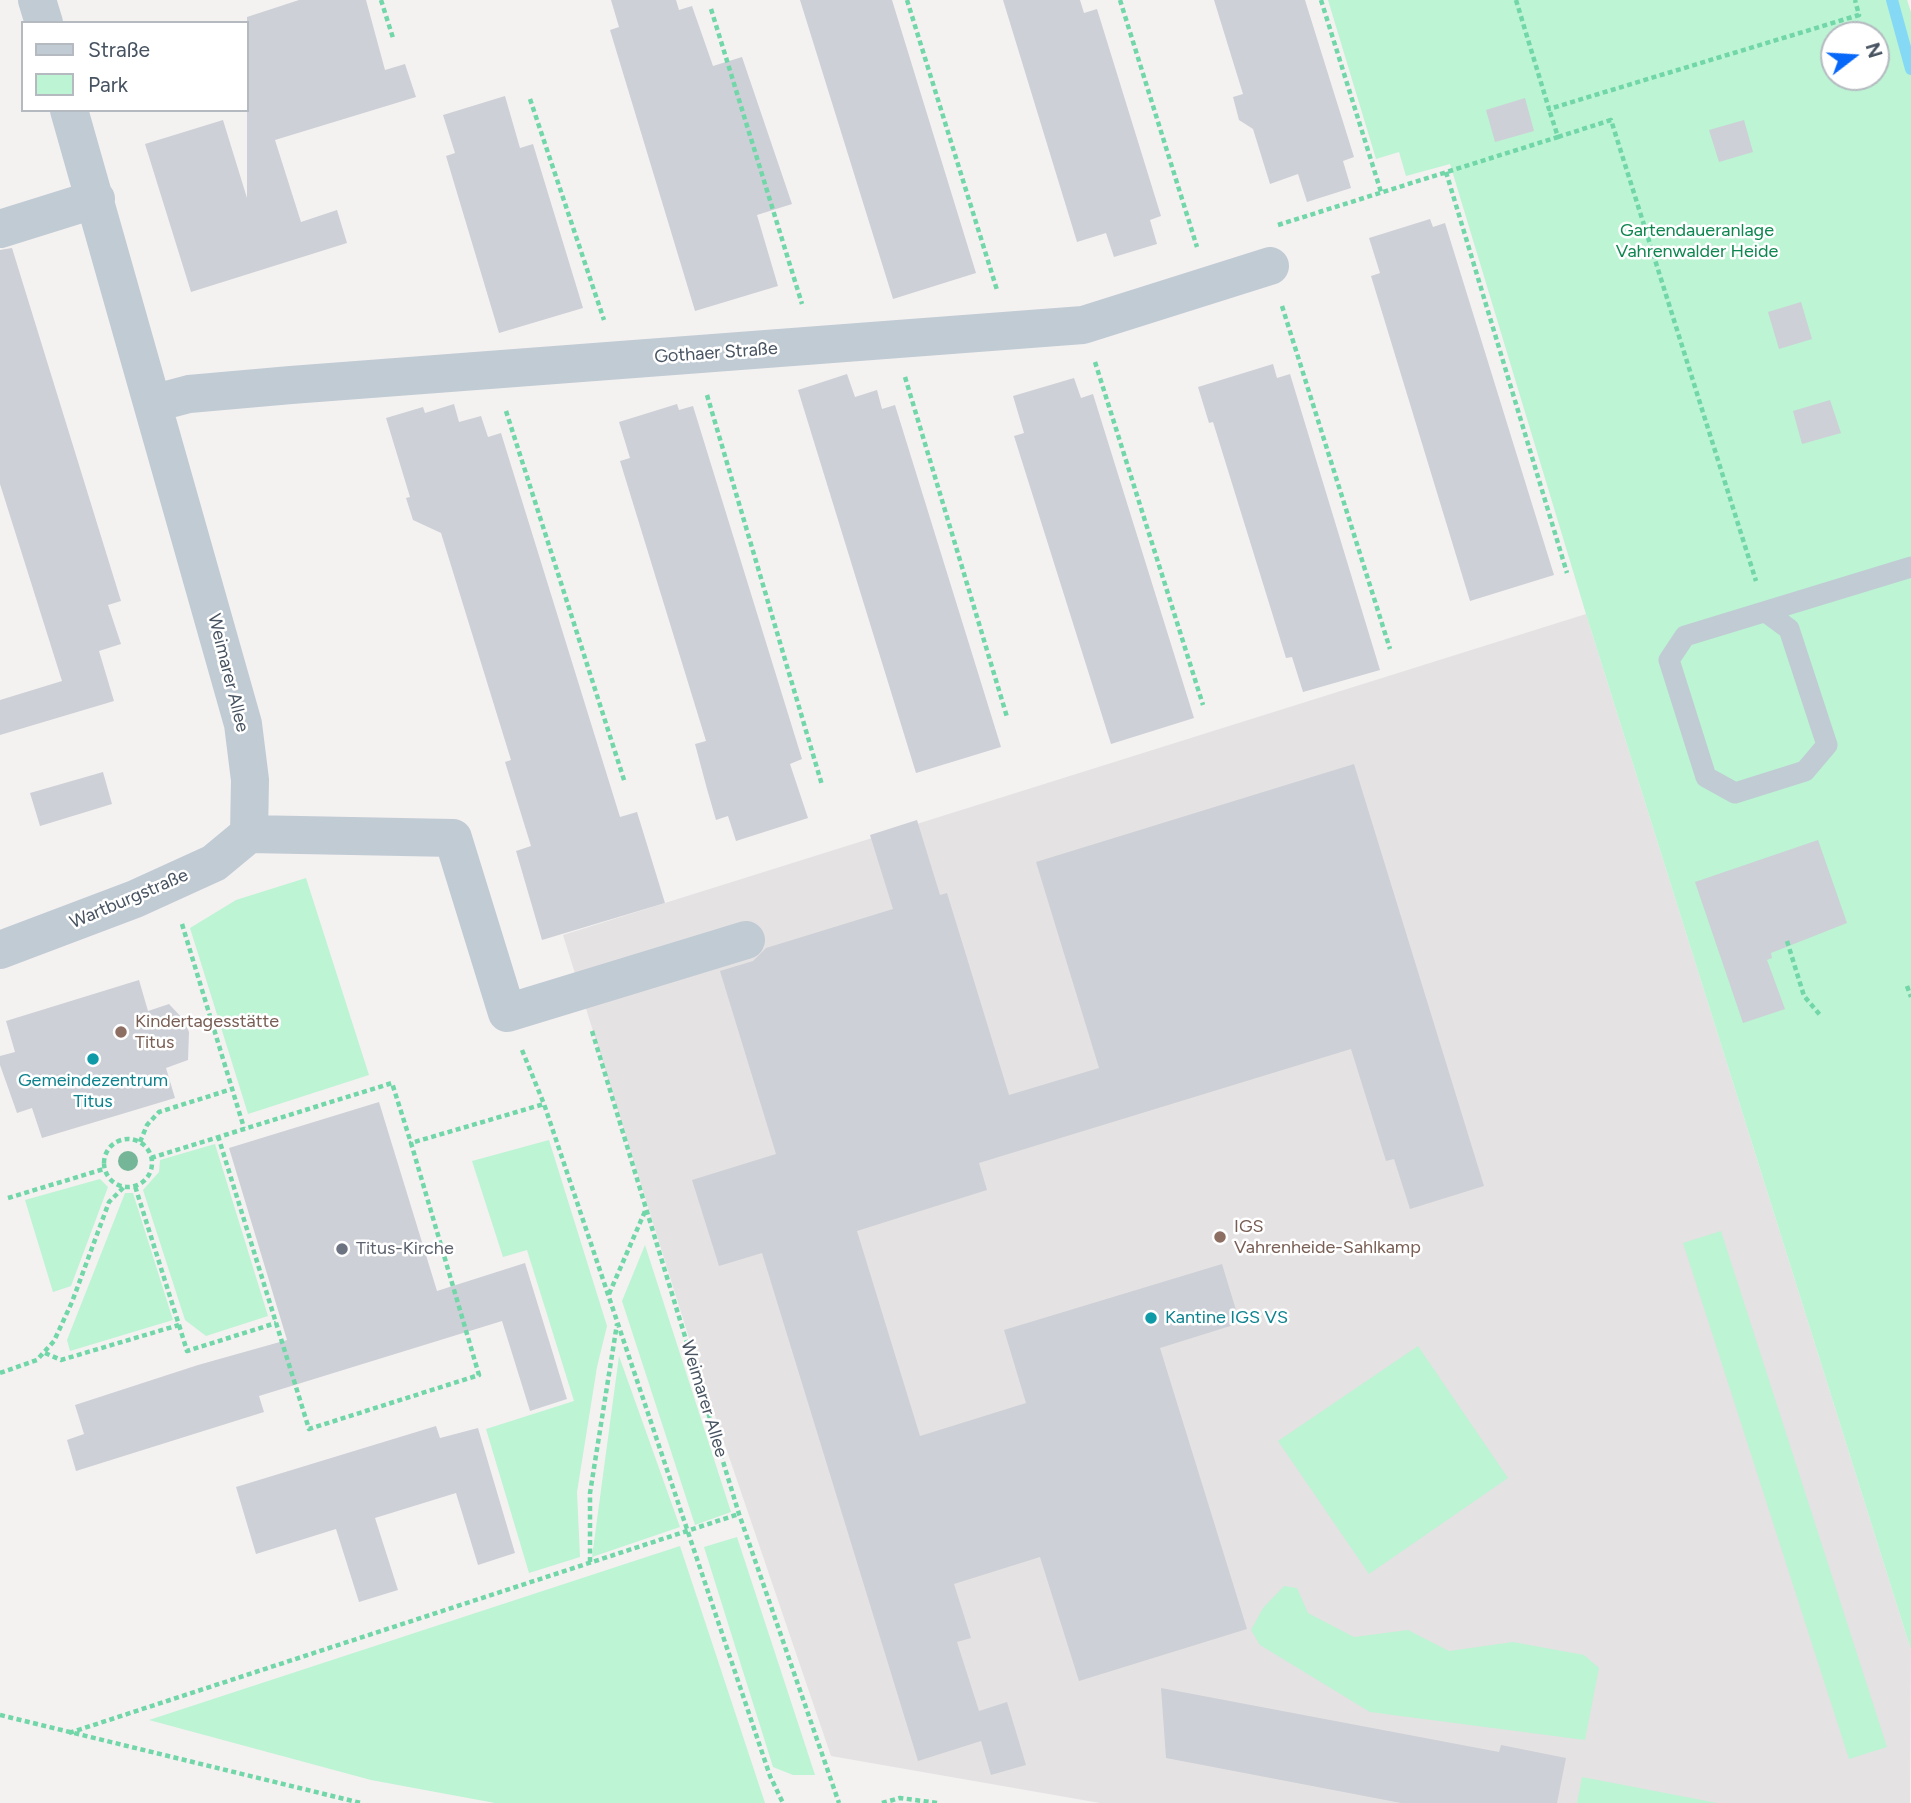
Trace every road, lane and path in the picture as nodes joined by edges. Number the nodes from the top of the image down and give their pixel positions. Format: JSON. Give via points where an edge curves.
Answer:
{"nodes":[{"id":1,"x":37,"y":0,"type":"edge"},
{"id":2,"x":381,"y":0,"type":"edge"},
{"id":3,"x":907,"y":0,"type":"edge"},
{"id":4,"x":1120,"y":0,"type":"edge"},
{"id":5,"x":1321,"y":0,"type":"edge"},
{"id":6,"x":1516,"y":0,"type":"edge"},
{"id":7,"x":1855,"y":0,"type":"edge"},
{"id":8,"x":710,"y":9,"type":"dead end"},
{"id":9,"x":43,"y":21,"type":"edge"},
{"id":10,"x":393,"y":38,"type":"dead end"},
{"id":11,"x":530,"y":99,"type":"dead end"},
{"id":12,"x":1549,"y":108,"type":"junction"},
{"id":13,"x":70,"y":112,"type":"edge"},
{"id":14,"x":1558,"y":137,"type":"junction"},
{"id":15,"x":1446,"y":172,"type":"junction"},
{"id":16,"x":1381,"y":192,"type":"junction"},
{"id":17,"x":96,"y":199,"type":"junction"},
{"id":18,"x":0,"y":229,"type":"edge"},
{"id":19,"x":1269,"y":266,"type":"junction"},
{"id":20,"x":1208,"y":285,"type":"junction"},
{"id":21,"x":1083,"y":325,"type":"junction"},
{"id":22,"x":1009,"y":331,"type":"junction"},
{"id":23,"x":894,"y":340,"type":"junction"},
{"id":24,"x":815,"y":345,"type":"junction"},
{"id":25,"x":695,"y":354,"type":"junction"},
{"id":26,"x":618,"y":360,"type":"junction"},
{"id":27,"x":492,"y":370,"type":"junction"},
{"id":28,"x":155,"y":403,"type":"junction"},
{"id":29,"x":1911,"y":566,"type":"edge"},
{"id":30,"x":1567,"y":573,"type":"dead end"},
{"id":31,"x":1766,"y":612,"type":"junction"},
{"id":32,"x":1390,"y":649,"type":"dead end"},
{"id":33,"x":1203,"y":705,"type":"dead end"},
{"id":34,"x":1007,"y":717,"type":"dead end"},
{"id":35,"x":625,"y":783,"type":"dead end"},
{"id":36,"x":822,"y":785,"type":"dead end"},
{"id":37,"x":249,"y":834,"type":"junction"},
{"id":38,"x":169,"y":884,"type":"junction"},
{"id":39,"x":746,"y":940,"type":"dead end"},
{"id":40,"x":1787,"y":941,"type":"dead end"},
{"id":41,"x":0,"y":950,"type":"edge"},
{"id":42,"x":1907,"y":986,"type":"dead end"},
{"id":43,"x":580,"y":991,"type":"junction"},
{"id":44,"x":1911,"y":997,"type":"edge"},
{"id":45,"x":507,"y":1013,"type":"junction"},
{"id":46,"x":1820,"y":1015,"type":"dead end"},
{"id":47,"x":232,"y":1089,"type":"junction"},
{"id":48,"x":544,"y":1104,"type":"junction"},
{"id":49,"x":244,"y":1128,"type":"junction"},
{"id":50,"x":218,"y":1136,"type":"junction"},
{"id":51,"x":140,"y":1142,"type":"junction"},
{"id":52,"x":411,"y":1143,"type":"junction"},
{"id":53,"x":151,"y":1158,"type":"junction"},
{"id":54,"x":104,"y":1169,"type":"junction"},
{"id":55,"x":135,"y":1186,"type":"junction"},
{"id":56,"x":124,"y":1187,"type":"junction"},
{"id":57,"x":8,"y":1198,"type":"dead end"},
{"id":58,"x":646,"y":1208,"type":"junction"},
{"id":59,"x":609,"y":1295,"type":"junction"},
{"id":60,"x":618,"y":1321,"type":"junction"},
{"id":61,"x":276,"y":1323,"type":"junction"},
{"id":62,"x":179,"y":1325,"type":"junction"},
{"id":63,"x":45,"y":1353,"type":"junction"},
{"id":64,"x":0,"y":1373,"type":"edge"},
{"id":65,"x":739,"y":1514,"type":"junction"},
{"id":66,"x":688,"y":1531,"type":"junction"},
{"id":67,"x":590,"y":1562,"type":"junction"},
{"id":68,"x":0,"y":1715,"type":"edge"},
{"id":69,"x":69,"y":1732,"type":"junction"},
{"id":70,"x":360,"y":1803,"type":"edge"},
{"id":71,"x":783,"y":1803,"type":"edge"},
{"id":72,"x":839,"y":1803,"type":"edge"},
{"id":73,"x":882,"y":1803,"type":"edge"},
{"id":74,"x":938,"y":1803,"type":"edge"}],
"edges":[{"from":1,"to":9,"type":"street"},
{"from":2,"to":10,"type":"path"},
{"from":3,"to":22,"type":"path"},
{"from":4,"to":20,"type":"path"},
{"from":5,"to":16,"type":"path"},
{"from":6,"to":12,"type":"path"},
{"from":7,"to":12,"type":"path","via":[[1859,15]]},
{"from":8,"to":24,"type":"path"},
{"from":11,"to":26,"type":"path"},
{"from":12,"to":14,"type":"path"},
{"from":13,"to":17,"type":"street","name":"Weimarer Allee"},
{"from":14,"to":15,"type":"path"},
{"from":14,"to":31,"type":"path","via":[[1611,120]]},
{"from":15,"to":16,"type":"path"},
{"from":15,"to":30,"type":"path"},
{"from":16,"to":19,"type":"path","via":[[1258,231]]},
{"from":17,"to":18,"type":"street"},
{"from":17,"to":28,"type":"street","name":"Weimarer Allee"},
{"from":19,"to":20,"type":"street","name":"Gothaer Straße"},
{"from":19,"to":32,"type":"path"},
{"from":20,"to":21,"type":"street","name":"Gothaer Straße"},
{"from":21,"to":22,"type":"street","name":"Gothaer Straße"},
{"from":21,"to":33,"type":"path"},
{"from":22,"to":23,"type":"street","name":"Gothaer Straße"},
{"from":23,"to":24,"type":"street","name":"Gothaer Straße"},
{"from":23,"to":34,"type":"path"},
{"from":24,"to":25,"type":"street","name":"Gothaer Straße"},
{"from":25,"to":26,"type":"street","name":"Gothaer Straße"},
{"from":25,"to":36,"type":"path"},
{"from":26,"to":27,"type":"street","name":"Gothaer Straße"},
{"from":27,"to":28,"type":"street","name":"Gothaer Straße","via":[[189,394]]},
{"from":27,"to":35,"type":"path"},
{"from":28,"to":37,"type":"street","name":"Weimarer Allee","via":[[243,724],[250,780]]},
{"from":29,"to":31,"type":"lane"},
{"from":31,"to":31,"type":"lane","via":[[1789,629],[1827,745],[1805,771],[1735,793],[1706,777],[1669,660],[1685,636]]},
{"from":37,"to":38,"type":"street","name":"Wartburgstraße","via":[[214,863]]},
{"from":37,"to":45,"type":"street","via":[[453,838]]},
{"from":38,"to":41,"type":"street","name":"Wartburgstraße"},
{"from":38,"to":47,"type":"path"},
{"from":39,"to":43,"type":"street"},
{"from":40,"to":46,"type":"path","via":[[1804,996]]},
{"from":42,"to":44,"type":"path"},
{"from":43,"to":45,"type":"street"},
{"from":43,"to":58,"type":"path","name":"Weimarer Allee"},
{"from":45,"to":48,"type":"path"},
{"from":47,"to":49,"type":"path"},
{"from":47,"to":51,"type":"path","via":[[159,1112]]},
{"from":48,"to":52,"type":"path"},
{"from":48,"to":59,"type":"path"},
{"from":49,"to":50,"type":"path"},
{"from":49,"to":52,"type":"path","via":[[392,1083]]},
{"from":50,"to":53,"type":"path"},
{"from":50,"to":61,"type":"path"},
{"from":51,"to":53,"type":"path"},
{"from":51,"to":54,"type":"path","via":[[113,1143],[104,1157]]},
{"from":52,"to":61,"type":"path","via":[[479,1375],[309,1429]]},
{"from":53,"to":55,"type":"path","via":[[150,1174]]},
{"from":54,"to":56,"type":"path","via":[[109,1179]]},
{"from":54,"to":57,"type":"path"},
{"from":55,"to":56,"type":"path"},
{"from":55,"to":62,"type":"path"},
{"from":56,"to":63,"type":"path","via":[[109,1202],[72,1302]]},
{"from":58,"to":59,"type":"path"},
{"from":58,"to":65,"type":"path","name":"Weimarer Allee"},
{"from":59,"to":60,"type":"path"},
{"from":60,"to":66,"type":"path"},
{"from":60,"to":67,"type":"path","via":[[590,1493]]},
{"from":61,"to":62,"type":"path","via":[[187,1351]]},
{"from":62,"to":63,"type":"path","via":[[61,1360]]},
{"from":63,"to":64,"type":"path"},
{"from":65,"to":66,"type":"path"},
{"from":65,"to":72,"type":"path","name":"Weimarer Allee"},
{"from":66,"to":67,"type":"path"},
{"from":66,"to":71,"type":"path"},
{"from":67,"to":69,"type":"path"},
{"from":68,"to":69,"type":"path"},
{"from":69,"to":70,"type":"path"},
{"from":73,"to":74,"type":"path","via":[[900,1798]]}]}
